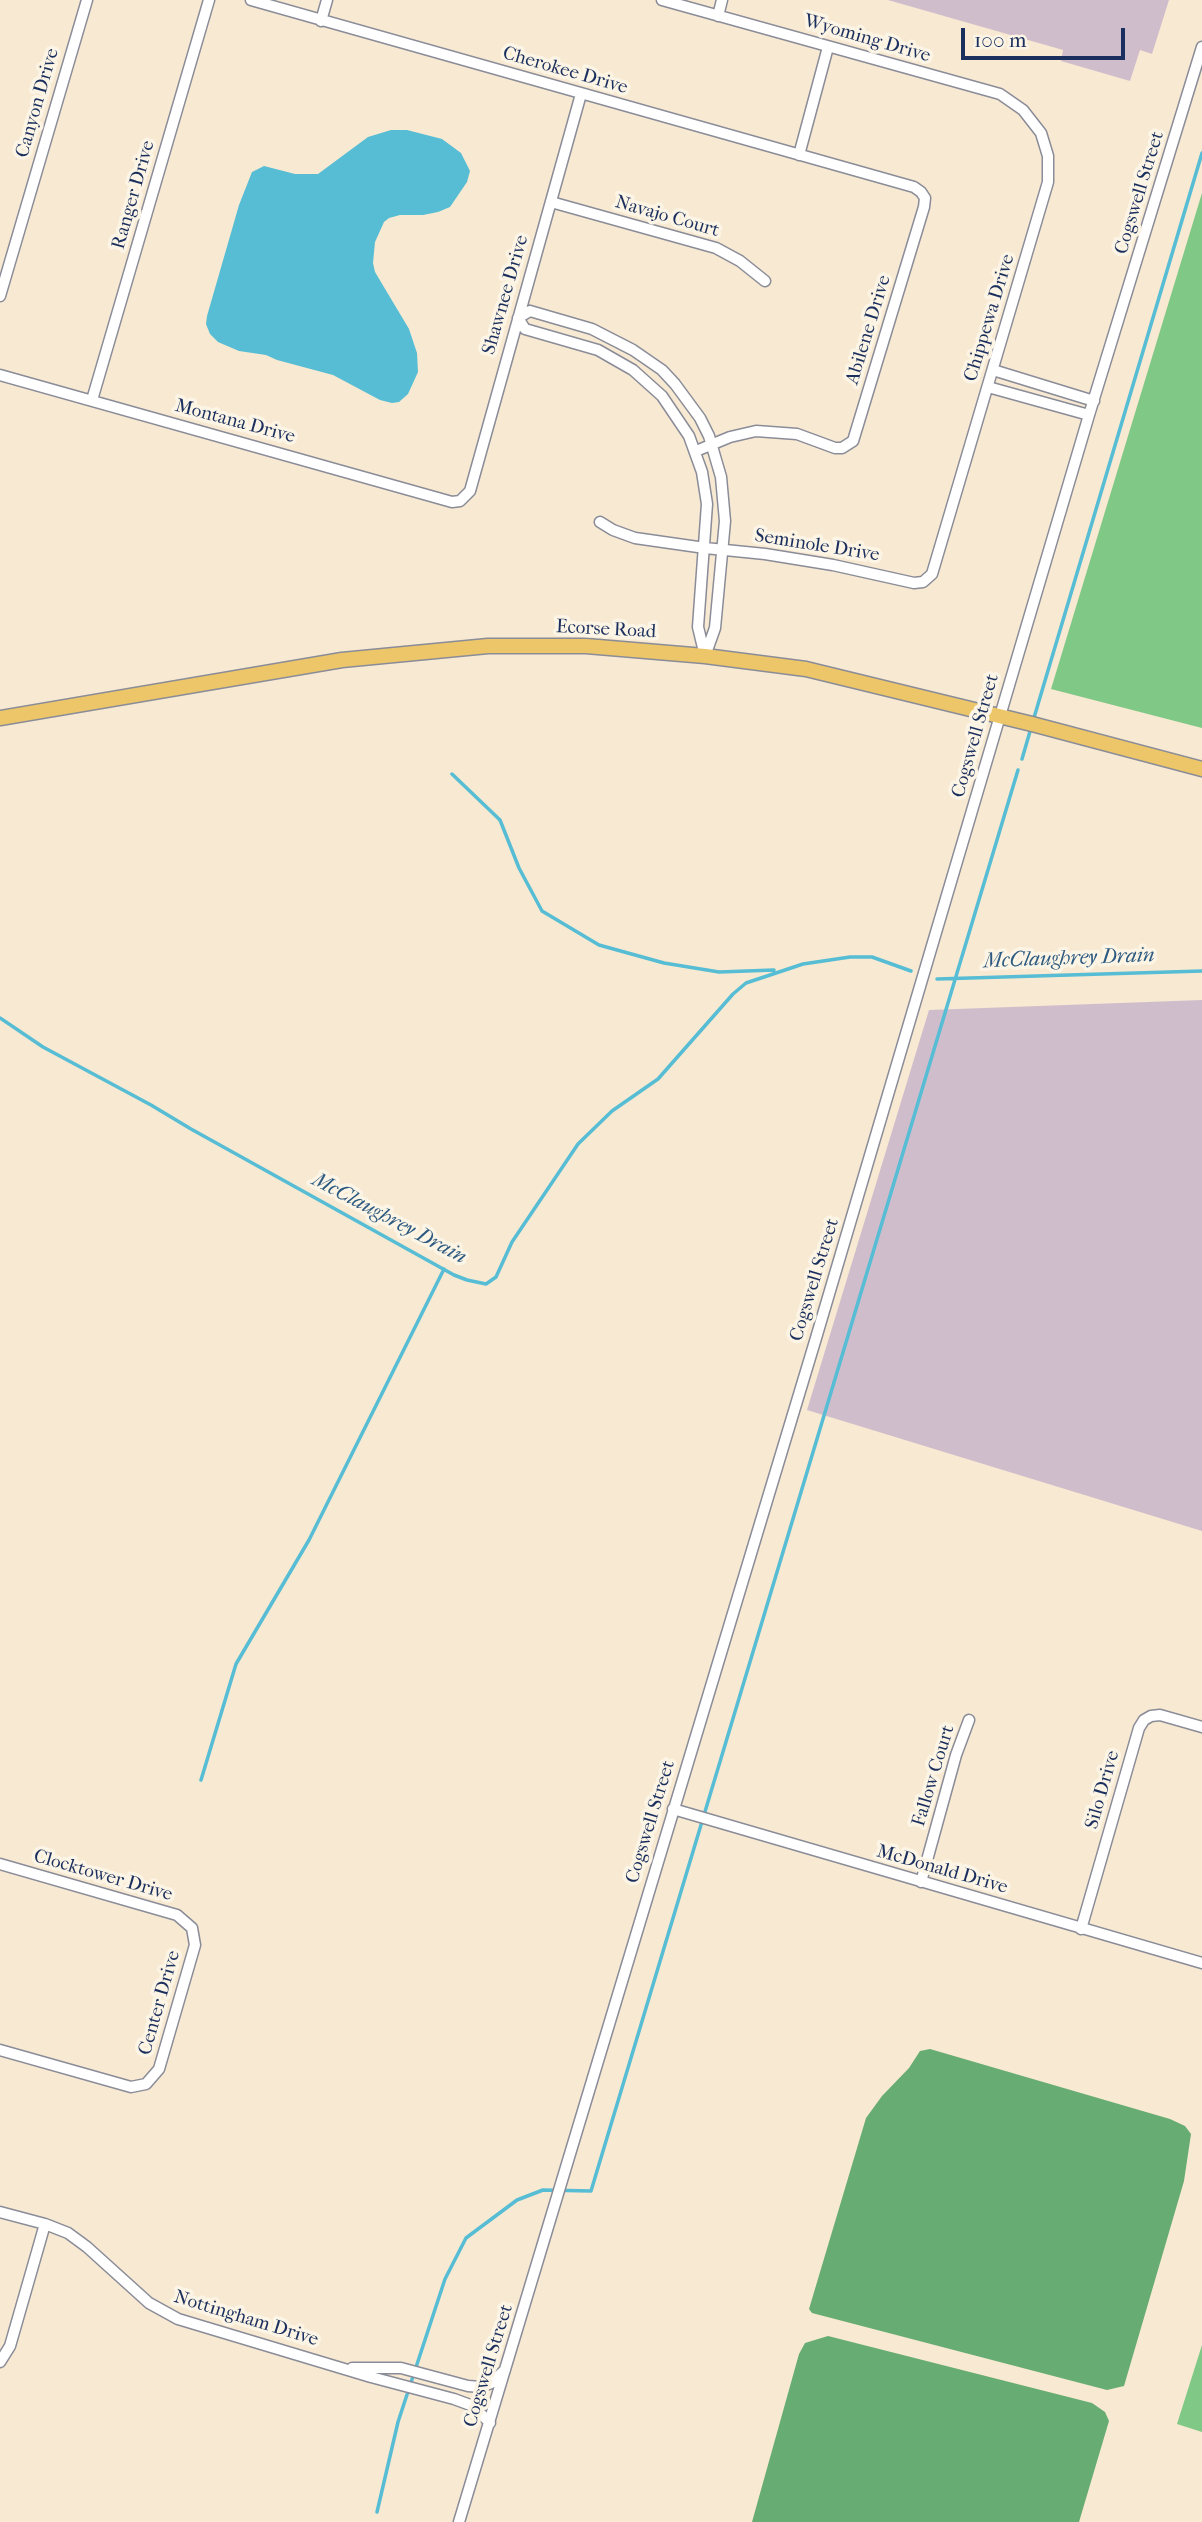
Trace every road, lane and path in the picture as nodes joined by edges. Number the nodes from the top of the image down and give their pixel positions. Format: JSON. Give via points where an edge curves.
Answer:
{"nodes":[{"id":1,"x":87,"y":0,"type":"edge"},
{"id":2,"x":209,"y":0,"type":"edge"},
{"id":3,"x":251,"y":0,"type":"edge"},
{"id":4,"x":327,"y":0,"type":"edge"},
{"id":5,"x":662,"y":0,"type":"edge"},
{"id":6,"x":722,"y":0,"type":"edge"},
{"id":7,"x":718,"y":16,"type":"junction"},
{"id":8,"x":321,"y":21,"type":"junction"},
{"id":9,"x":828,"y":47,"type":"junction"},
{"id":10,"x":1202,"y":47,"type":"edge"},
{"id":11,"x":981,"y":89,"type":"joint"},
{"id":12,"x":581,"y":94,"type":"junction"},
{"id":13,"x":799,"y":155,"type":"junction"},
{"id":14,"x":551,"y":202,"type":"junction"},
{"id":15,"x":765,"y":281,"type":"dead end"},
{"id":16,"x":0,"y":296,"type":"edge"},
{"id":17,"x":518,"y":318,"type":"junction"},
{"id":18,"x":993,"y":370,"type":"junction"},
{"id":19,"x":0,"y":375,"type":"edge"},
{"id":20,"x":988,"y":387,"type":"junction"},
{"id":21,"x":92,"y":400,"type":"junction"},
{"id":22,"x":1094,"y":401,"type":"junction"},
{"id":23,"x":1089,"y":415,"type":"junction"},
{"id":24,"x":712,"y":444,"type":"junction"},
{"id":25,"x":696,"y":451,"type":"junction"},
{"id":26,"x":460,"y":501,"type":"joint"},
{"id":27,"x":600,"y":522,"type":"dead end"},
{"id":28,"x":705,"y":548,"type":"junction"},
{"id":29,"x":723,"y":550,"type":"junction"},
{"id":30,"x":923,"y":582,"type":"joint"},
{"id":31,"x":705,"y":656,"type":"junction"},
{"id":32,"x":1000,"y":716,"type":"junction"},
{"id":33,"x":0,"y":718,"type":"edge"},
{"id":34,"x":1202,"y":769,"type":"edge"},
{"id":35,"x":969,"y":1720,"type":"dead end"},
{"id":36,"x":1202,"y":1727,"type":"edge"},
{"id":37,"x":673,"y":1810,"type":"junction"},
{"id":38,"x":0,"y":1864,"type":"edge"},
{"id":39,"x":921,"y":1882,"type":"junction"},
{"id":40,"x":192,"y":1928,"type":"joint"},
{"id":41,"x":1082,"y":1929,"type":"junction"},
{"id":42,"x":1202,"y":1963,"type":"edge"},
{"id":43,"x":0,"y":2050,"type":"edge"},
{"id":44,"x":0,"y":2212,"type":"edge"},
{"id":45,"x":45,"y":2224,"type":"junction"},
{"id":46,"x":0,"y":2362,"type":"edge"},
{"id":47,"x":345,"y":2368,"type":"junction"},
{"id":48,"x":506,"y":2369,"type":"junction"},
{"id":49,"x":490,"y":2423,"type":"junction"},
{"id":50,"x":459,"y":2522,"type":"edge"}],
"edges":[{"from":1,"to":16,"type":"street","name":"Canyon Drive"},
{"from":2,"to":21,"type":"street","name":"Ranger Drive"},
{"from":3,"to":8,"type":"street"},
{"from":4,"to":8,"type":"street"},
{"from":5,"to":7,"type":"street","name":"Wyoming Drive"},
{"from":6,"to":7,"type":"street"},
{"from":7,"to":9,"type":"street","name":"Wyoming Drive"},
{"from":8,"to":12,"type":"street","name":"Cherokee Drive"},
{"from":9,"to":11,"type":"street","name":"Wyoming Drive"},
{"from":9,"to":13,"type":"street"},
{"from":10,"to":22,"type":"street","name":"Cogswell Street"},
{"from":11,"to":18,"type":"street","name":"Chippewa Drive","via":[[1013,102],[1034,122],[1046,144],[1049,169]]},
{"from":12,"to":13,"type":"street","name":"Cherokee Drive"},
{"from":12,"to":14,"type":"street","name":"Shawnee Drive"},
{"from":13,"to":24,"type":"street","name":"Abilene Drive","via":[[914,187],[925,198],[872,380],[848,446],[835,448],[771,431],[741,434]]},
{"from":14,"to":15,"type":"street","name":"Navajo Court","via":[[716,248]]},
{"from":14,"to":17,"type":"street","name":"Shawnee Drive"},
{"from":17,"to":24,"type":"street","via":[[530,311],[622,342],[675,384]]},
{"from":17,"to":25,"type":"street","via":[[525,329],[598,350],[633,370],[662,396]]},
{"from":17,"to":26,"type":"street","name":"Shawnee Drive","via":[[470,491]]},
{"from":18,"to":20,"type":"street","name":"Chippewa Drive"},
{"from":18,"to":22,"type":"street"},
{"from":19,"to":21,"type":"street","name":"Montana Drive"},
{"from":20,"to":23,"type":"street"},
{"from":20,"to":30,"type":"street","name":"Chippewa Drive","via":[[932,574]]},
{"from":21,"to":26,"type":"street","name":"Montana Drive"},
{"from":22,"to":23,"type":"street","name":"Cogswell Street"},
{"from":23,"to":32,"type":"street","name":"Cogswell Street"},
{"from":24,"to":25,"type":"street","name":"Abilene Drive"},
{"from":24,"to":29,"type":"street","via":[[723,497]]},
{"from":25,"to":28,"type":"street","via":[[707,504]]},
{"from":27,"to":28,"type":"street","name":"Seminole Drive","via":[[635,538]]},
{"from":28,"to":29,"type":"street","name":"Seminole Drive"},
{"from":28,"to":31,"type":"street","via":[[698,626]]},
{"from":29,"to":30,"type":"street","name":"Seminole Drive"},
{"from":29,"to":31,"type":"street","via":[[715,628]]},
{"from":31,"to":32,"type":"main road","name":"Ecorse Road","via":[[806,669]]},
{"from":31,"to":33,"type":"main road","name":"Ecorse Road","via":[[586,646],[455,648],[342,660]]},
{"from":32,"to":34,"type":"main road","name":"Ecorse Road"},
{"from":32,"to":37,"type":"street","name":"Cogswell Street"},
{"from":35,"to":39,"type":"street","name":"Fallow Court"},
{"from":36,"to":41,"type":"street","name":"Silo Drive","via":[[1160,1715],[1144,1720],[1139,1728]]},
{"from":37,"to":39,"type":"street","name":"McDonald Drive"},
{"from":37,"to":48,"type":"street","name":"Cogswell Street"},
{"from":38,"to":40,"type":"street","name":"Clocktower Drive","via":[[171,1913]]},
{"from":39,"to":41,"type":"street","name":"McDonald Drive"},
{"from":40,"to":43,"type":"street","name":"Center Drive","via":[[193,1951],[159,2069],[146,2084],[131,2087]]},
{"from":41,"to":42,"type":"street","name":"McDonald Drive"},
{"from":44,"to":45,"type":"street","name":"Nottingham Drive"},
{"from":45,"to":46,"type":"street","via":[[10,2346]]},
{"from":45,"to":47,"type":"street","name":"Nottingham Drive","via":[[87,2246],[165,2313]]},
{"from":47,"to":48,"type":"street","name":"Nottingham Drive","via":[[388,2366],[481,2387]]},
{"from":47,"to":49,"type":"street","name":"Nottingham Drive","via":[[473,2406]]},
{"from":48,"to":49,"type":"street","name":"Cogswell Street"},
{"from":49,"to":50,"type":"street","name":"Cogswell Street"}]}
